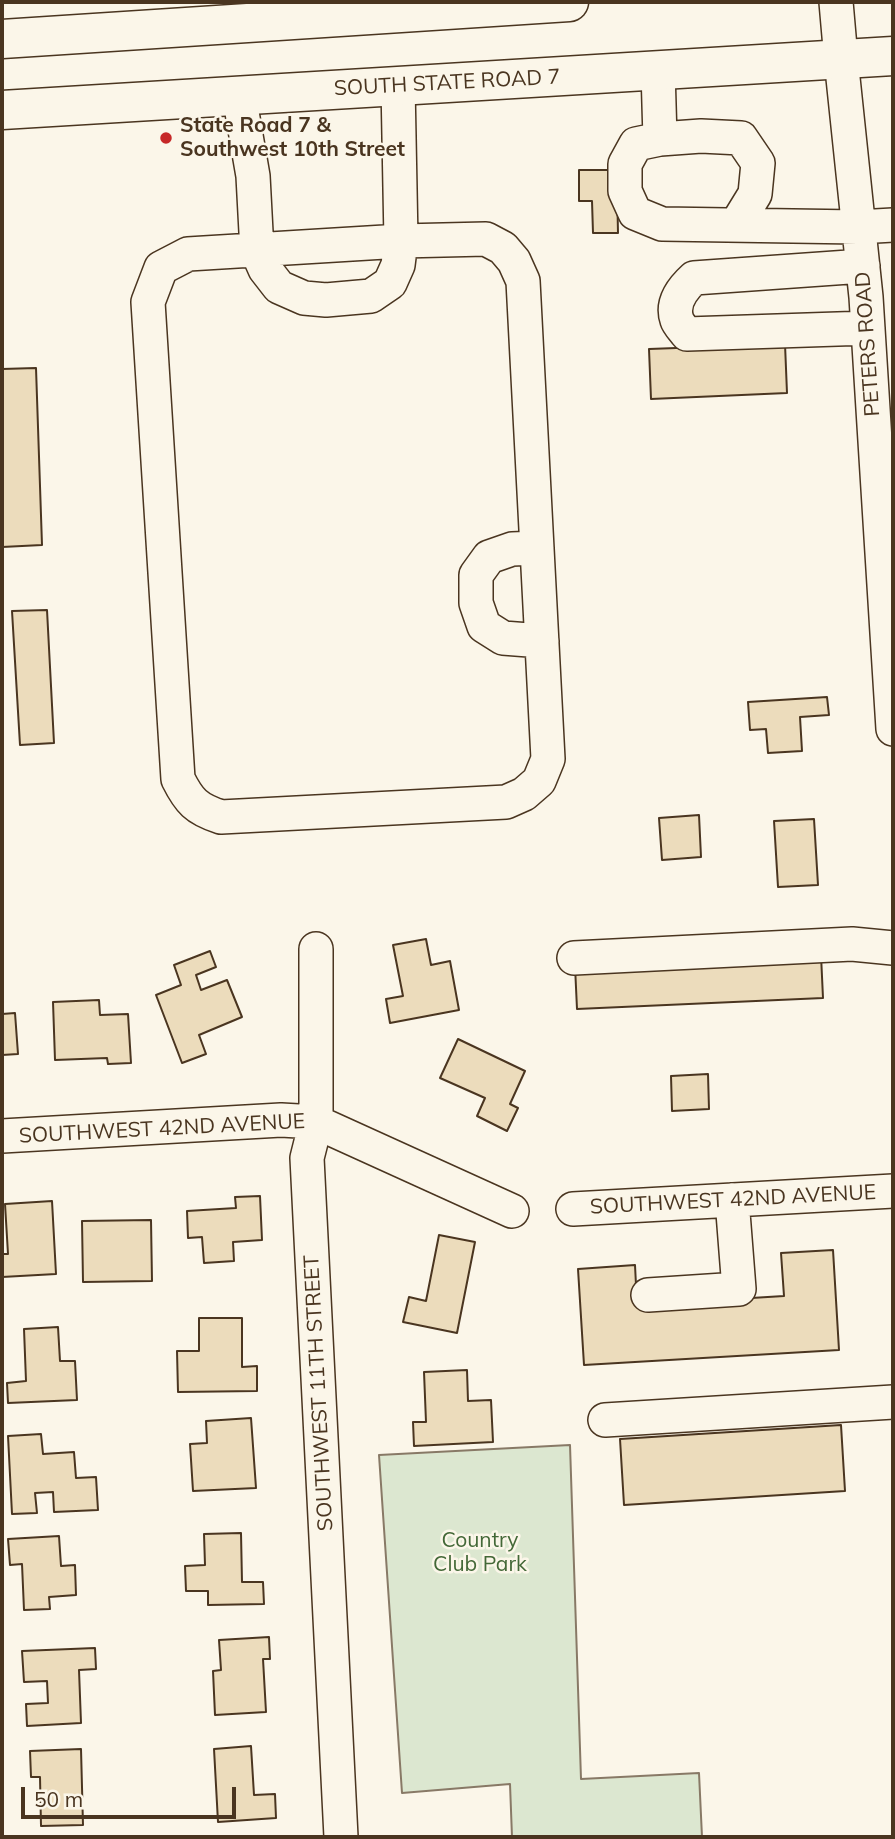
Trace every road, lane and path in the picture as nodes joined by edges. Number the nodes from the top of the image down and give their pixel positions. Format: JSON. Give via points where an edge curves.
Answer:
{"nodes":[{"id":1,"x":569,"y":2,"type":"edge"},
{"id":2,"x":836,"y":2,"type":"edge"},
{"id":3,"x":2,"y":38,"type":"edge"},
{"id":4,"x":893,"y":56,"type":"edge"},
{"id":5,"x":841,"y":59,"type":"junction"},
{"id":6,"x":658,"y":70,"type":"junction"},
{"id":7,"x":398,"y":85,"type":"junction"},
{"id":8,"x":239,"y":95,"type":"junction"},
{"id":9,"x":2,"y":110,"type":"edge"},
{"id":10,"x":660,"y":139,"type":"junction"},
{"id":11,"x":736,"y":225,"type":"junction"},
{"id":12,"x":893,"y":225,"type":"edge"},
{"id":13,"x":859,"y":227,"type":"junction"},
{"id":14,"x":401,"y":241,"type":"junction"},
{"id":15,"x":257,"y":251,"type":"junction"},
{"id":16,"x":872,"y":298,"type":"edge"},
{"id":17,"x":537,"y":548,"type":"junction"},
{"id":18,"x":888,"y":558,"type":"edge"},
{"id":19,"x":542,"y":641,"type":"junction"},
{"id":20,"x":893,"y":729,"type":"edge"},
{"id":21,"x":893,"y":948,"type":"edge"},
{"id":22,"x":316,"y":949,"type":"dead end"},
{"id":23,"x":573,"y":958,"type":"dead end"},
{"id":24,"x":316,"y":1122,"type":"junction"},
{"id":25,"x":2,"y":1136,"type":"edge"},
{"id":26,"x":893,"y":1191,"type":"edge"},
{"id":27,"x":732,"y":1200,"type":"junction"},
{"id":28,"x":573,"y":1209,"type":"dead end"},
{"id":29,"x":512,"y":1211,"type":"dead end"},
{"id":30,"x":648,"y":1295,"type":"dead end"},
{"id":31,"x":893,"y":1402,"type":"edge"},
{"id":32,"x":605,"y":1420,"type":"dead end"},
{"id":33,"x":341,"y":1837,"type":"edge"}],
"edges":[{"from":1,"to":3,"type":"main road"},
{"from":2,"to":5,"type":"street","name":"PETERS ROAD"},
{"from":4,"to":5,"type":"main road","name":"SOUTH STATE ROAD 7"},
{"from":5,"to":6,"type":"main road","name":"SOUTH STATE ROAD 7"},
{"from":5,"to":13,"type":"street","name":"PETERS ROAD"},
{"from":6,"to":7,"type":"main road","name":"SOUTH STATE ROAD 7"},
{"from":6,"to":10,"type":"street"},
{"from":7,"to":8,"type":"main road","name":"SOUTH STATE ROAD 7"},
{"from":7,"to":14,"type":"street"},
{"from":8,"to":9,"type":"main road","name":"SOUTH STATE ROAD 7"},
{"from":8,"to":15,"type":"street","via":[[253,176]]},
{"from":10,"to":11,"type":"street","via":[[741,138],[758,163],[755,194]]},
{"from":10,"to":11,"type":"street","via":[[636,144],[625,163],[625,191],[635,213],[662,224]]},
{"from":11,"to":13,"type":"street"},
{"from":12,"to":13,"type":"street"},
{"from":13,"to":16,"type":"street","name":"PETERS ROAD"},
{"from":14,"to":15,"type":"street"},
{"from":14,"to":15,"type":"street","via":[[390,283],[371,296],[326,300],[304,298],[279,287]]},
{"from":14,"to":17,"type":"street","via":[[486,239],[503,248],[523,281]]},
{"from":15,"to":19,"type":"street","via":[[188,254],[161,268],[148,302],[178,779],[188,799],[204,812],[221,817],[506,802],[524,794],[539,781],[548,759]]},
{"from":16,"to":18,"type":"street","name":"PETERS ROAD"},
{"from":17,"to":19,"type":"street"},
{"from":17,"to":19,"type":"street","via":[[489,557],[476,575],[476,604],[484,626],[503,638]]},
{"from":18,"to":20,"type":"street","name":"PETERS ROAD"},
{"from":21,"to":23,"type":"street","via":[[852,944]]},
{"from":22,"to":24,"type":"street","name":"SOUTHWEST 11TH STREET"},
{"from":24,"to":25,"type":"street","name":"SOUTHWEST 42ND AVENUE","via":[[281,1120]]},
{"from":24,"to":29,"type":"street","name":"SOUTHWEST 42ND AVENUE"},
{"from":24,"to":33,"type":"street","name":"SOUTHWEST 11TH STREET","via":[[307,1158]]},
{"from":26,"to":27,"type":"street","name":"SOUTHWEST 42ND AVENUE"},
{"from":27,"to":28,"type":"street","name":"SOUTHWEST 42ND AVENUE"},
{"from":27,"to":30,"type":"street","via":[[739,1289]]},
{"from":31,"to":32,"type":"street"}]}
